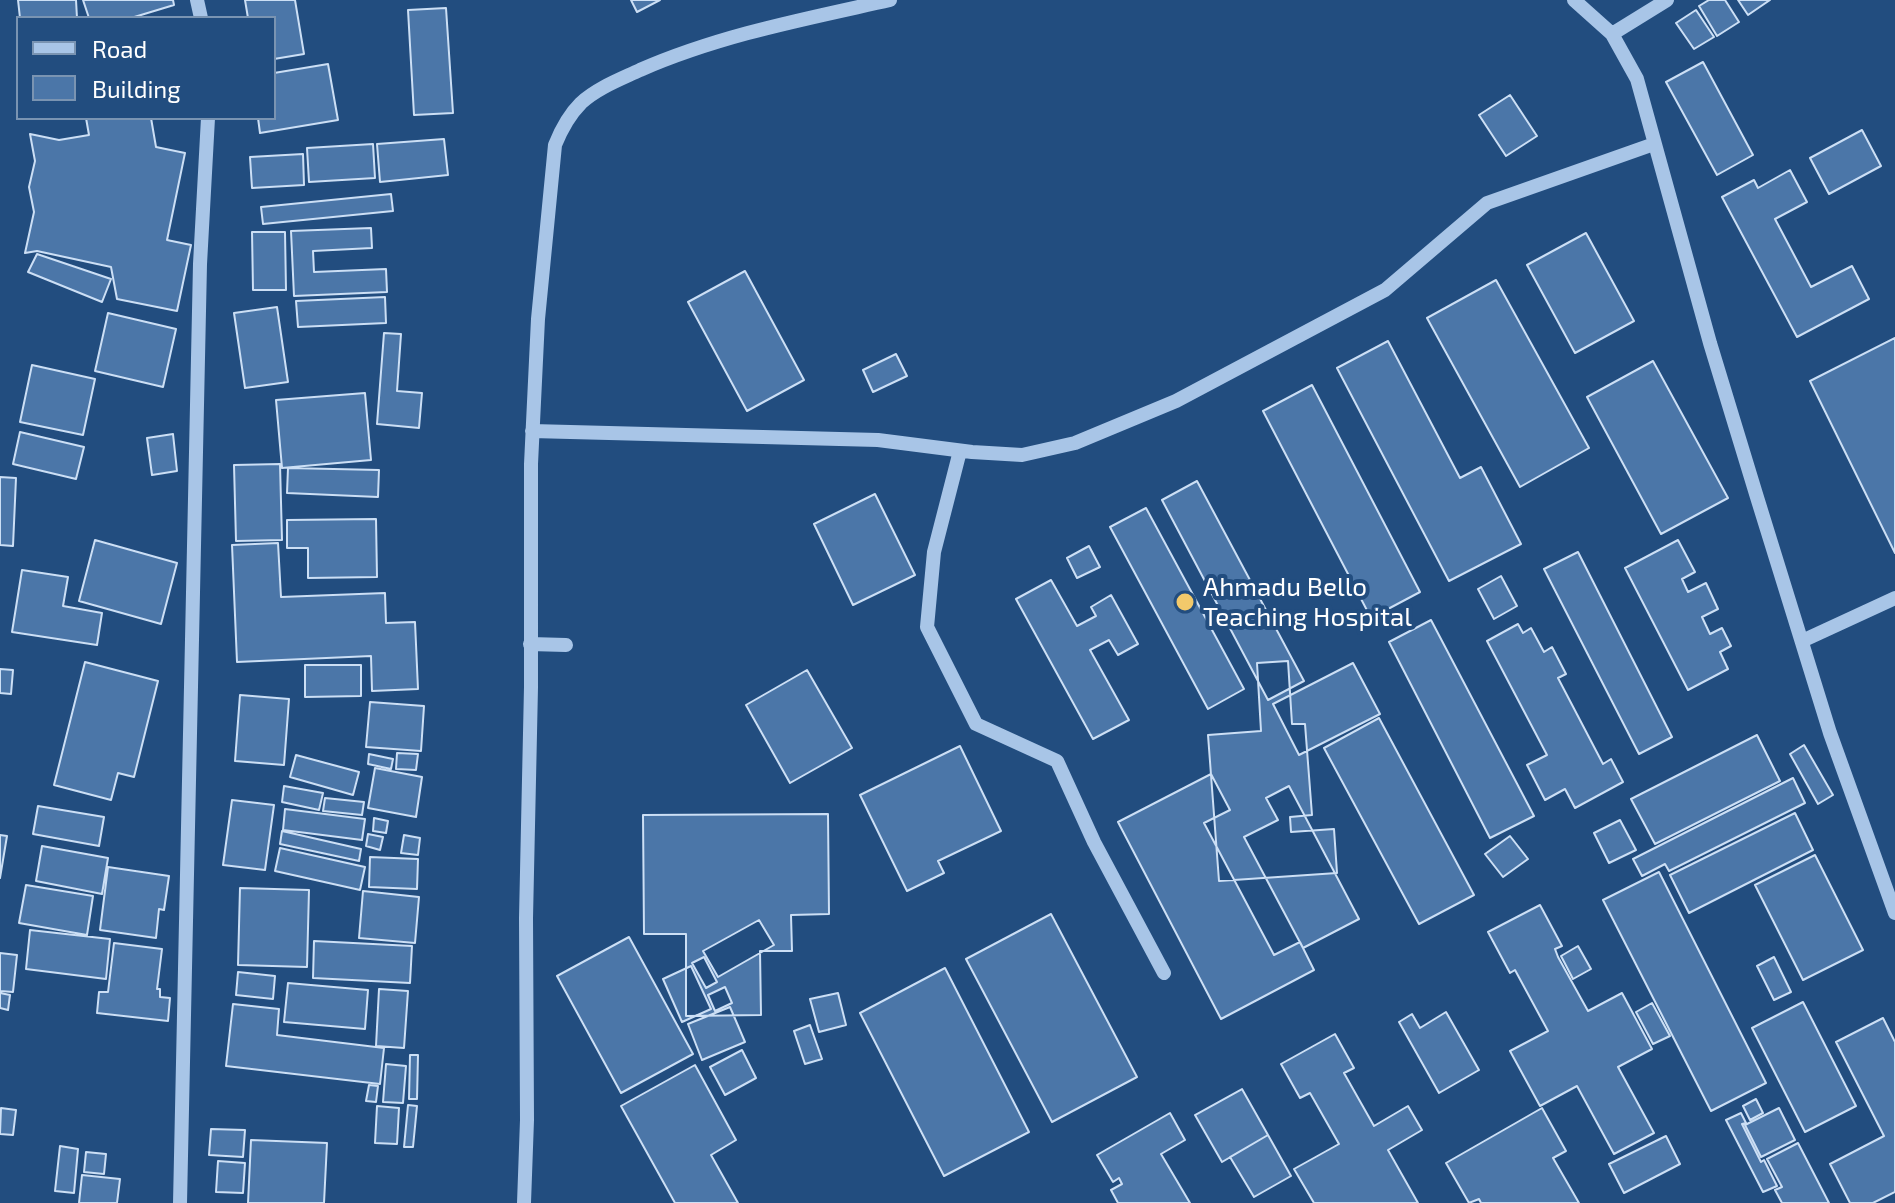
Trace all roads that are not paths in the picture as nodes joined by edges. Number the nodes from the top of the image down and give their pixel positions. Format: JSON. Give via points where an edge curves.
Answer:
{"nodes":[{"id":1,"x":890,"y":0,"type":"edge"},
{"id":2,"x":1574,"y":0,"type":"edge"},
{"id":3,"x":1667,"y":0,"type":"edge"},
{"id":4,"x":1612,"y":34,"type":"junction"},
{"id":5,"x":208,"y":120,"type":"edge"},
{"id":6,"x":1654,"y":144,"type":"junction"},
{"id":7,"x":532,"y":431,"type":"junction"},
{"id":8,"x":960,"y":451,"type":"junction"},
{"id":9,"x":1895,"y":598,"type":"edge"},
{"id":10,"x":1802,"y":641,"type":"junction"},
{"id":11,"x":530,"y":644,"type":"junction"},
{"id":12,"x":566,"y":645,"type":"dead end"},
{"id":13,"x":1895,"y":913,"type":"edge"},
{"id":14,"x":1164,"y":973,"type":"dead end"},
{"id":15,"x":180,"y":1203,"type":"edge"},
{"id":16,"x":524,"y":1203,"type":"edge"}],
"edges":[{"from":1,"to":7,"type":"street","via":[[706,44],[612,83],[581,102],[555,145]]},
{"from":2,"to":4,"type":"street"},
{"from":3,"to":4,"type":"street"},
{"from":4,"to":6,"type":"street","via":[[1637,79]]},
{"from":5,"to":15,"type":"street","via":[[200,264]]},
{"from":6,"to":8,"type":"street","via":[[1487,203],[1385,290],[1176,401],[1075,443],[1022,455]]},
{"from":6,"to":10,"type":"street"},
{"from":7,"to":8,"type":"street","via":[[878,440]]},
{"from":7,"to":11,"type":"street"},
{"from":8,"to":14,"type":"street","via":[[934,552],[927,627],[976,724],[1057,761]]},
{"from":9,"to":10,"type":"street"},
{"from":10,"to":13,"type":"street"},
{"from":11,"to":12,"type":"street"},
{"from":11,"to":16,"type":"street"}]}
